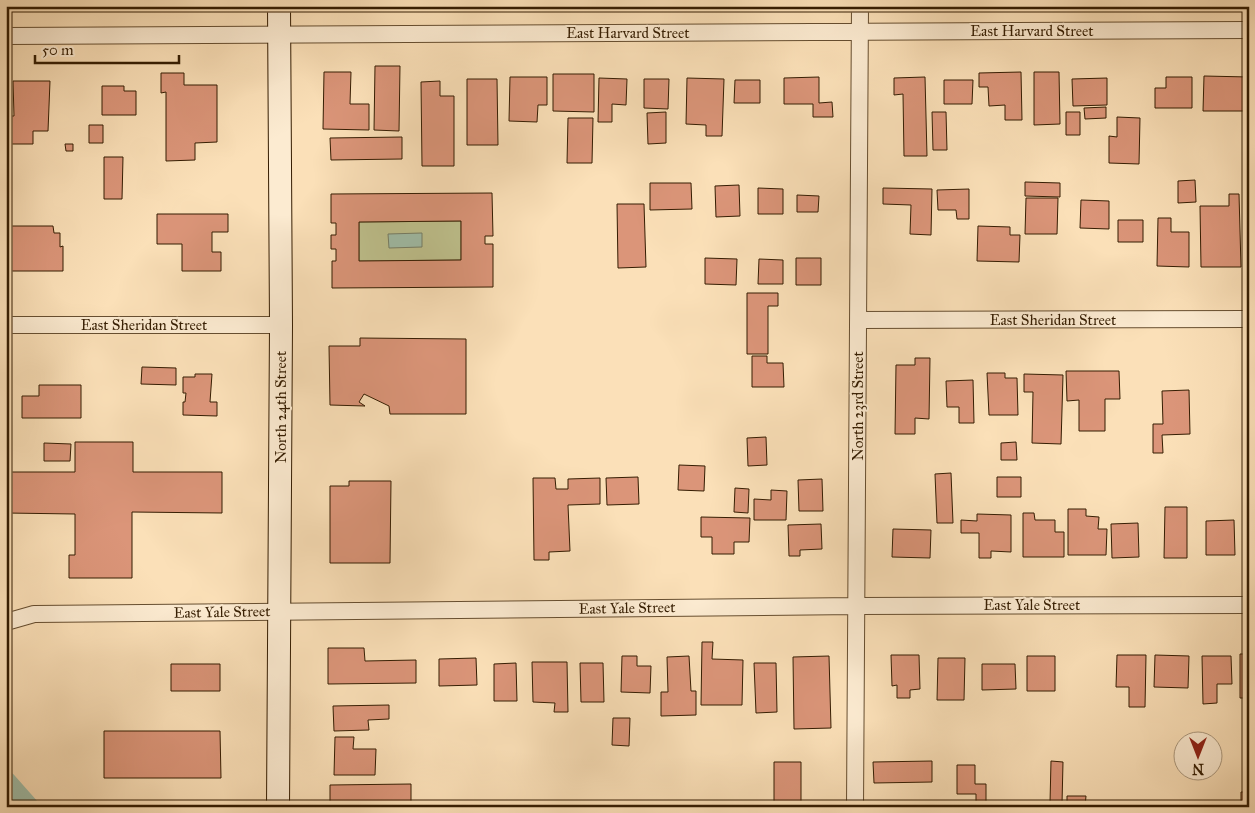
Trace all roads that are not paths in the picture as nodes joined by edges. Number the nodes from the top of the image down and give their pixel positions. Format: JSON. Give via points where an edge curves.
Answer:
{"nodes":[{"id":1,"x":279,"y":6,"type":"edge"},
{"id":2,"x":860,"y":6,"type":"edge"},
{"id":3,"x":1249,"y":30,"type":"edge"},
{"id":4,"x":860,"y":32,"type":"junction"},
{"id":5,"x":279,"y":34,"type":"junction"},
{"id":6,"x":6,"y":36,"type":"edge"},
{"id":7,"x":1249,"y":319,"type":"edge"},
{"id":8,"x":858,"y":320,"type":"junction"},
{"id":9,"x":6,"y":325,"type":"edge"},
{"id":10,"x":281,"y":325,"type":"junction"},
{"id":11,"x":1249,"y":605,"type":"edge"},
{"id":12,"x":857,"y":606,"type":"junction"},
{"id":13,"x":279,"y":611,"type":"junction"},
{"id":14,"x":6,"y":622,"type":"edge"},
{"id":15,"x":278,"y":807,"type":"edge"},
{"id":16,"x":855,"y":807,"type":"edge"}],
"edges":[{"from":1,"to":5,"type":"main road","name":"North 24th Street"},
{"from":2,"to":4,"type":"street","name":"North 23rd Street"},
{"from":3,"to":4,"type":"street","name":"East Harvard Street"},
{"from":4,"to":5,"type":"street","name":"East Harvard Street"},
{"from":4,"to":8,"type":"street","name":"North 23rd Street"},
{"from":5,"to":6,"type":"street","name":"East Harvard Street"},
{"from":5,"to":10,"type":"main road","name":"North 24th Street"},
{"from":7,"to":8,"type":"street","name":"East Sheridan Street"},
{"from":8,"to":12,"type":"street","name":"North 23rd Street"},
{"from":9,"to":10,"type":"street","name":"East Sheridan Street"},
{"from":10,"to":13,"type":"main road","name":"North 24th Street"},
{"from":11,"to":12,"type":"street","name":"East Yale Street"},
{"from":12,"to":13,"type":"street","name":"East Yale Street"},
{"from":12,"to":16,"type":"street","name":"North 23rd Street"},
{"from":13,"to":14,"type":"street","name":"East Yale Street","via":[[34,614]]},
{"from":13,"to":15,"type":"main road","name":"North 24th Street"}]}
